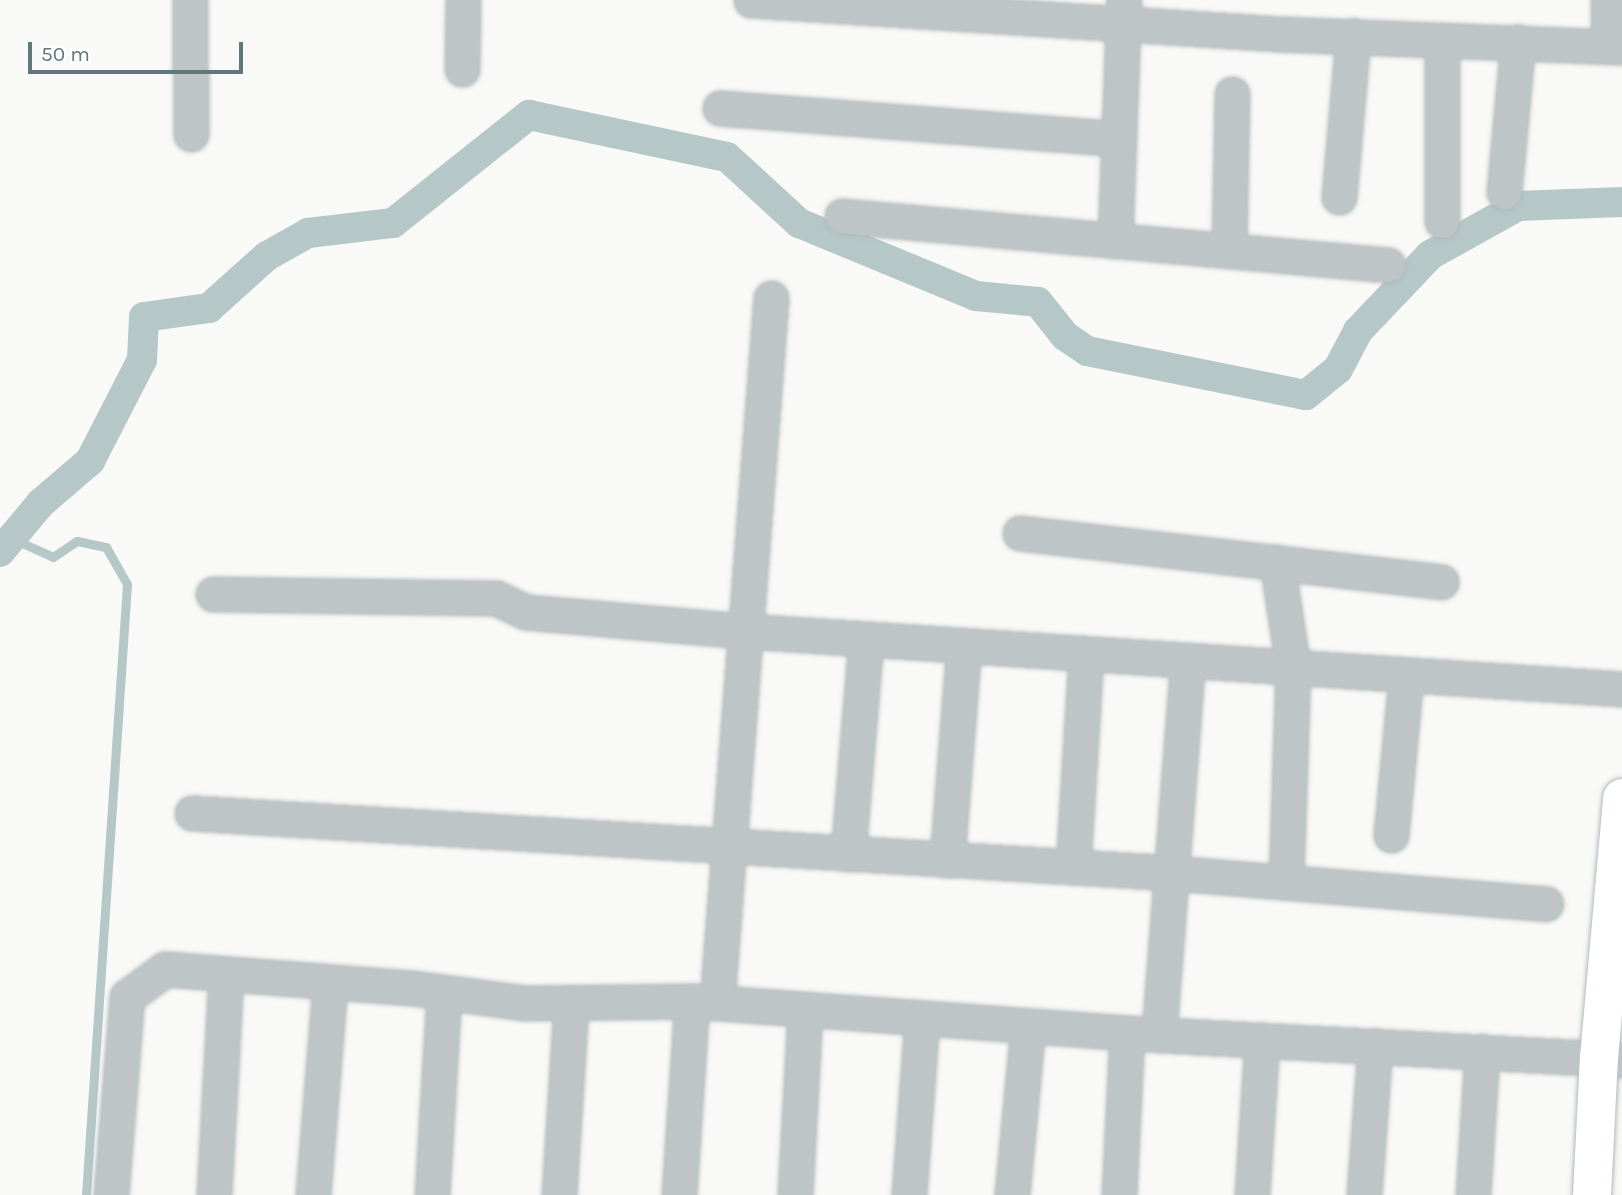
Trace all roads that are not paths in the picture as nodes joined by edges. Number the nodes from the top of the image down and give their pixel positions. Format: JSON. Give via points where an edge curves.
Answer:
{"nodes":[{"id":1,"x":190,"y":0,"type":"edge"},
{"id":2,"x":463,"y":0,"type":"edge"},
{"id":3,"x":751,"y":0,"type":"edge"},
{"id":4,"x":1608,"y":0,"type":"edge"},
{"id":5,"x":1124,"y":12,"type":"edge"},
{"id":6,"x":1353,"y":37,"type":"junction"},
{"id":7,"x":1442,"y":40,"type":"junction"},
{"id":8,"x":1518,"y":42,"type":"junction"},
{"id":9,"x":1616,"y":46,"type":"edge"},
{"id":10,"x":462,"y":69,"type":"dead end"},
{"id":11,"x":1232,"y":94,"type":"dead end"},
{"id":12,"x":720,"y":108,"type":"dead end"},
{"id":13,"x":191,"y":134,"type":"dead end"},
{"id":14,"x":1119,"y":139,"type":"junction"},
{"id":15,"x":1504,"y":192,"type":"dead end"},
{"id":16,"x":1339,"y":197,"type":"dead end"},
{"id":17,"x":842,"y":216,"type":"dead end"},
{"id":18,"x":1442,"y":221,"type":"dead end"},
{"id":19,"x":1115,"y":242,"type":"junction"},
{"id":20,"x":1228,"y":251,"type":"junction"},
{"id":21,"x":1388,"y":265,"type":"dead end"},
{"id":22,"x":771,"y":298,"type":"dead end"},
{"id":23,"x":1020,"y":533,"type":"dead end"},
{"id":24,"x":1277,"y":562,"type":"junction"},
{"id":25,"x":1441,"y":582,"type":"dead end"},
{"id":26,"x":213,"y":594,"type":"dead end"},
{"id":27,"x":746,"y":631,"type":"junction"},
{"id":28,"x":866,"y":640,"type":"junction"},
{"id":29,"x":964,"y":646,"type":"junction"},
{"id":30,"x":1086,"y":654,"type":"junction"},
{"id":31,"x":1188,"y":662,"type":"junction"},
{"id":32,"x":1293,"y":668,"type":"junction"},
{"id":33,"x":1406,"y":675,"type":"junction"},
{"id":34,"x":1622,"y":689,"type":"edge"},
{"id":35,"x":1622,"y":799,"type":"edge"},
{"id":36,"x":192,"y":813,"type":"dead end"},
{"id":37,"x":1391,"y":835,"type":"dead end"},
{"id":38,"x":729,"y":846,"type":"junction"},
{"id":39,"x":848,"y":854,"type":"junction"},
{"id":40,"x":947,"y":860,"type":"junction"},
{"id":41,"x":1073,"y":867,"type":"junction"},
{"id":42,"x":1171,"y":873,"type":"junction"},
{"id":43,"x":1286,"y":882,"type":"junction"},
{"id":44,"x":1546,"y":904,"type":"dead end"},
{"id":45,"x":226,"y":976,"type":"junction"},
{"id":46,"x":330,"y":984,"type":"junction"},
{"id":47,"x":444,"y":993,"type":"junction"},
{"id":48,"x":571,"y":1002,"type":"junction"},
{"id":49,"x":704,"y":1002,"type":"junction"},
{"id":50,"x":805,"y":1009,"type":"junction"},
{"id":51,"x":922,"y":1018,"type":"junction"},
{"id":52,"x":1028,"y":1026,"type":"junction"},
{"id":53,"x":1143,"y":1034,"type":"junction"},
{"id":54,"x":1262,"y":1040,"type":"junction"},
{"id":55,"x":1376,"y":1045,"type":"junction"},
{"id":56,"x":1482,"y":1051,"type":"junction"},
{"id":57,"x":1610,"y":1059,"type":"edge"},
{"id":58,"x":111,"y":1195,"type":"edge"},
{"id":59,"x":214,"y":1195,"type":"edge"},
{"id":60,"x":313,"y":1195,"type":"edge"},
{"id":61,"x":432,"y":1195,"type":"edge"},
{"id":62,"x":559,"y":1195,"type":"edge"},
{"id":63,"x":679,"y":1195,"type":"edge"},
{"id":64,"x":795,"y":1195,"type":"edge"},
{"id":65,"x":909,"y":1195,"type":"edge"},
{"id":66,"x":1012,"y":1195,"type":"edge"},
{"id":67,"x":1119,"y":1195,"type":"edge"},
{"id":68,"x":1252,"y":1195,"type":"edge"},
{"id":69,"x":1364,"y":1195,"type":"edge"},
{"id":70,"x":1473,"y":1195,"type":"edge"},
{"id":71,"x":1592,"y":1195,"type":"edge"}],
"edges":[{"from":1,"to":13,"type":"street"},
{"from":2,"to":10,"type":"street"},
{"from":3,"to":5,"type":"street"},
{"from":4,"to":9,"type":"street"},
{"from":5,"to":6,"type":"street"},
{"from":5,"to":14,"type":"street"},
{"from":6,"to":7,"type":"street"},
{"from":6,"to":16,"type":"street"},
{"from":7,"to":8,"type":"street"},
{"from":7,"to":18,"type":"street"},
{"from":8,"to":9,"type":"street"},
{"from":8,"to":15,"type":"street"},
{"from":11,"to":20,"type":"street"},
{"from":12,"to":14,"type":"street"},
{"from":14,"to":19,"type":"street"},
{"from":17,"to":19,"type":"street"},
{"from":19,"to":20,"type":"street"},
{"from":20,"to":21,"type":"street"},
{"from":22,"to":27,"type":"street"},
{"from":23,"to":24,"type":"street"},
{"from":24,"to":25,"type":"street"},
{"from":24,"to":32,"type":"street"},
{"from":26,"to":27,"type":"street","via":[[496,598],[526,612]]},
{"from":27,"to":28,"type":"street"},
{"from":27,"to":38,"type":"street"},
{"from":28,"to":29,"type":"street"},
{"from":28,"to":39,"type":"street"},
{"from":29,"to":30,"type":"street"},
{"from":29,"to":40,"type":"street"},
{"from":30,"to":31,"type":"street"},
{"from":30,"to":41,"type":"street"},
{"from":31,"to":32,"type":"street"},
{"from":31,"to":42,"type":"street"},
{"from":32,"to":33,"type":"street"},
{"from":32,"to":43,"type":"street"},
{"from":33,"to":34,"type":"street"},
{"from":33,"to":37,"type":"street"},
{"from":35,"to":57,"type":"main road"},
{"from":36,"to":38,"type":"street"},
{"from":38,"to":39,"type":"street"},
{"from":38,"to":49,"type":"street"},
{"from":39,"to":40,"type":"street"},
{"from":40,"to":41,"type":"street"},
{"from":41,"to":42,"type":"street"},
{"from":42,"to":43,"type":"street"},
{"from":42,"to":53,"type":"street"},
{"from":43,"to":44,"type":"street"},
{"from":45,"to":46,"type":"street"},
{"from":45,"to":58,"type":"street","via":[[165,969],[127,997]]},
{"from":45,"to":59,"type":"street"},
{"from":46,"to":47,"type":"street"},
{"from":46,"to":60,"type":"street"},
{"from":47,"to":48,"type":"street","via":[[526,1003]]},
{"from":47,"to":61,"type":"street"},
{"from":48,"to":49,"type":"street"},
{"from":48,"to":62,"type":"street"},
{"from":49,"to":50,"type":"street"},
{"from":49,"to":63,"type":"street"},
{"from":50,"to":51,"type":"street"},
{"from":50,"to":64,"type":"street"},
{"from":51,"to":52,"type":"street"},
{"from":51,"to":65,"type":"street"},
{"from":52,"to":53,"type":"street"},
{"from":52,"to":66,"type":"street"},
{"from":53,"to":54,"type":"street"},
{"from":53,"to":67,"type":"street"},
{"from":54,"to":55,"type":"street"},
{"from":54,"to":68,"type":"street"},
{"from":55,"to":56,"type":"street"},
{"from":55,"to":69,"type":"street"},
{"from":56,"to":57,"type":"street"},
{"from":56,"to":70,"type":"street"},
{"from":57,"to":71,"type":"main road"}]}
